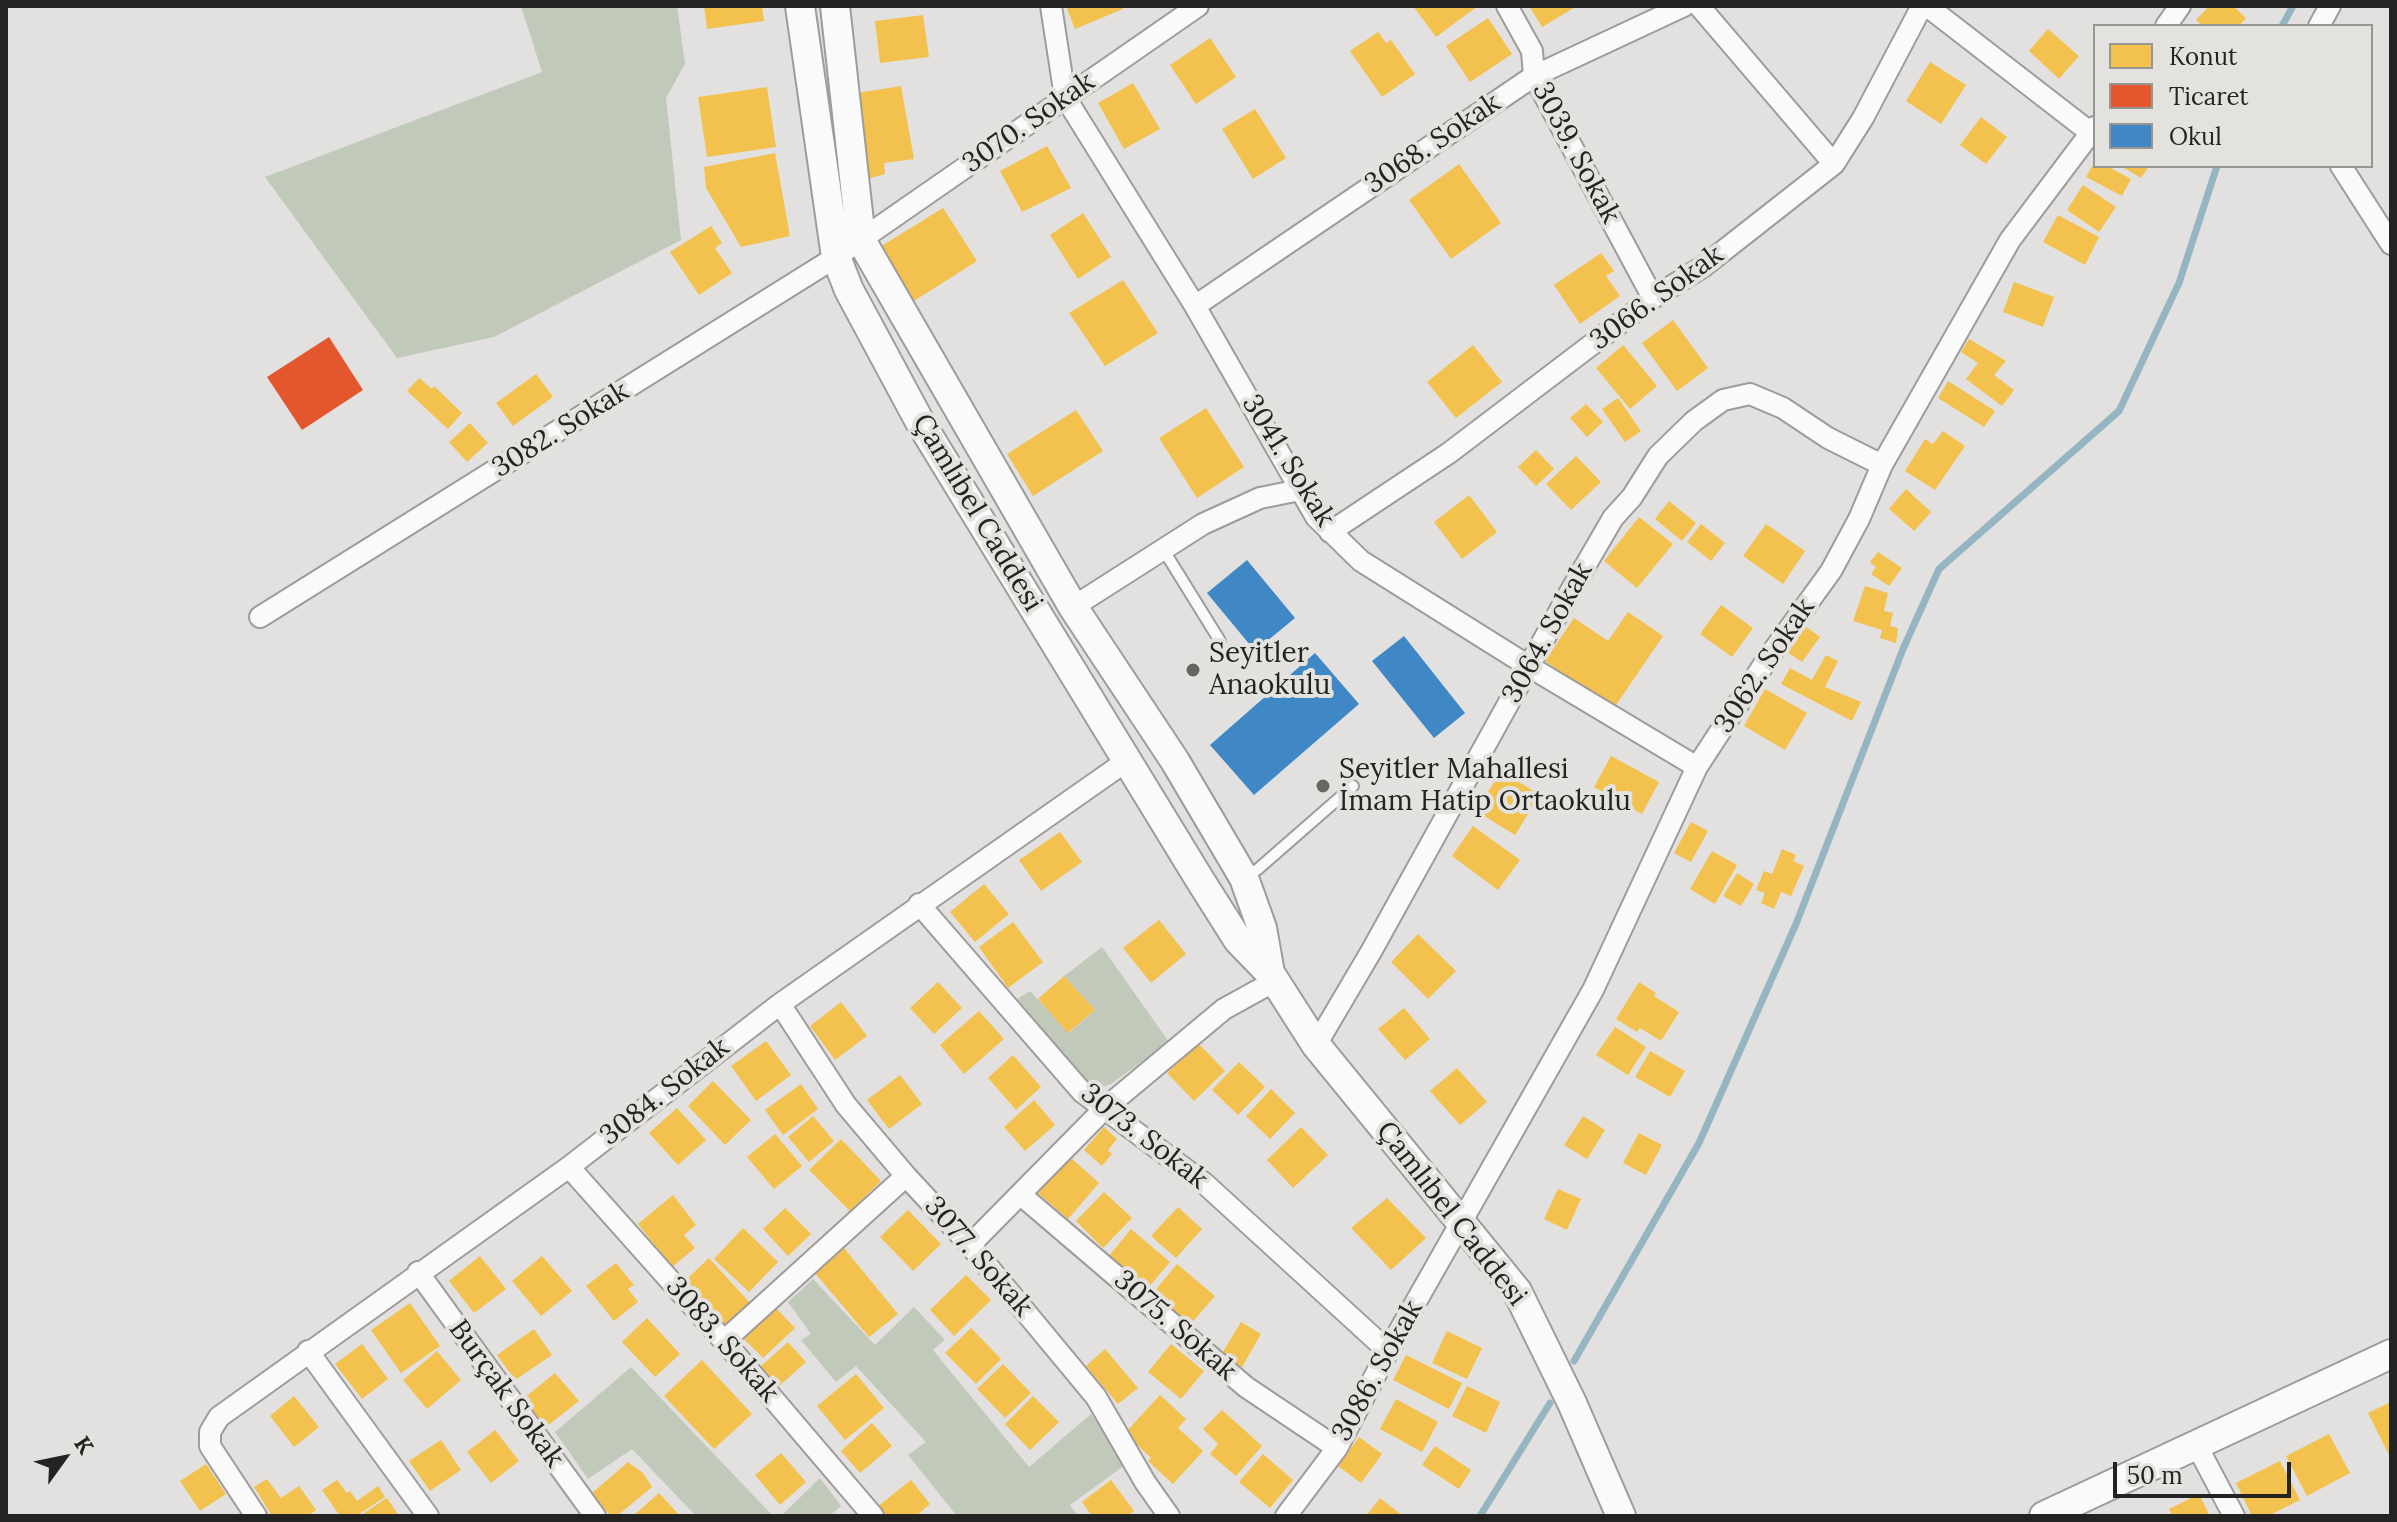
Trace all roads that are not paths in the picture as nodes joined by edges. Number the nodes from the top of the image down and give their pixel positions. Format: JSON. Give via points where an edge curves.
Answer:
{"nodes":[{"id":1,"x":800,"y":6,"type":"edge"},
{"id":2,"x":835,"y":6,"type":"edge"},
{"id":3,"x":1051,"y":6,"type":"edge"},
{"id":4,"x":1198,"y":6,"type":"edge"},
{"id":5,"x":1507,"y":6,"type":"edge"},
{"id":6,"x":1684,"y":6,"type":"edge"},
{"id":7,"x":1699,"y":6,"type":"edge"},
{"id":8,"x":1924,"y":6,"type":"edge"},
{"id":9,"x":2180,"y":6,"type":"edge"},
{"id":10,"x":2330,"y":6,"type":"edge"},
{"id":11,"x":2167,"y":24,"type":"edge"},
{"id":12,"x":2320,"y":24,"type":"edge"},
{"id":13,"x":1534,"y":76,"type":"junction"},
{"id":14,"x":1065,"y":97,"type":"junction"},
{"id":15,"x":2093,"y":130,"type":"edge"},
{"id":16,"x":1834,"y":164,"type":"junction"},
{"id":17,"x":2342,"y":168,"type":"edge"},
{"id":18,"x":861,"y":240,"type":"junction"},
{"id":19,"x":2390,"y":242,"type":"edge"},
{"id":20,"x":836,"y":257,"type":"junction"},
{"id":21,"x":1653,"y":298,"type":"junction"},
{"id":22,"x":1195,"y":306,"type":"junction"},
{"id":23,"x":1882,"y":465,"type":"junction"},
{"id":24,"x":1300,"y":490,"type":"junction"},
{"id":25,"x":1330,"y":532,"type":"junction"},
{"id":26,"x":1163,"y":549,"type":"junction"},
{"id":27,"x":1073,"y":607,"type":"junction"},
{"id":28,"x":260,"y":617,"type":"dead end"},
{"id":29,"x":1220,"y":641,"type":"dead end"},
{"id":30,"x":1530,"y":667,"type":"junction"},
{"id":31,"x":1128,"y":760,"type":"junction"},
{"id":32,"x":1697,"y":767,"type":"junction"},
{"id":33,"x":1353,"y":786,"type":"dead end"},
{"id":34,"x":1244,"y":878,"type":"junction"},
{"id":35,"x":919,"y":904,"type":"junction"},
{"id":36,"x":1272,"y":978,"type":"junction"},
{"id":37,"x":780,"y":1004,"type":"junction"},
{"id":38,"x":1316,"y":1045,"type":"junction"},
{"id":39,"x":1104,"y":1109,"type":"junction"},
{"id":40,"x":569,"y":1167,"type":"junction"},
{"id":41,"x":906,"y":1176,"type":"junction"},
{"id":42,"x":1021,"y":1195,"type":"junction"},
{"id":43,"x":1462,"y":1221,"type":"junction"},
{"id":44,"x":970,"y":1245,"type":"junction"},
{"id":45,"x":418,"y":1272,"type":"junction"},
{"id":46,"x":724,"y":1341,"type":"junction"},
{"id":47,"x":308,"y":1351,"type":"junction"},
{"id":48,"x":1388,"y":1351,"type":"junction"},
{"id":49,"x":2391,"y":1354,"type":"edge"},
{"id":50,"x":2197,"y":1446,"type":"junction"},
{"id":51,"x":1337,"y":1448,"type":"junction"},
{"id":52,"x":256,"y":1516,"type":"edge"},
{"id":53,"x":428,"y":1516,"type":"edge"},
{"id":54,"x":595,"y":1516,"type":"edge"},
{"id":55,"x":873,"y":1516,"type":"edge"},
{"id":56,"x":1169,"y":1516,"type":"edge"},
{"id":57,"x":1286,"y":1516,"type":"edge"},
{"id":58,"x":1621,"y":1516,"type":"edge"},
{"id":59,"x":2044,"y":1516,"type":"edge"},
{"id":60,"x":2234,"y":1516,"type":"edge"}],
"edges":[{"from":1,"to":20,"type":"street","name":"Çamlıbel Caddesi"},
{"from":2,"to":18,"type":"street","name":"Çamlıbel Caddesi"},
{"from":3,"to":14,"type":"street","name":"3041. Sokak"},
{"from":4,"to":14,"type":"street","name":"3070. Sokak"},
{"from":5,"to":13,"type":"street","name":"3039. Sokak","via":[[1532,51]]},
{"from":6,"to":13,"type":"street","name":"3068. Sokak"},
{"from":7,"to":16,"type":"street"},
{"from":8,"to":15,"type":"street"},
{"from":8,"to":16,"type":"street","name":"3066. Sokak"},
{"from":9,"to":11,"type":"street"},
{"from":10,"to":12,"type":"street"},
{"from":13,"to":21,"type":"street","name":"3039. Sokak"},
{"from":13,"to":22,"type":"street","name":"3068. Sokak"},
{"from":14,"to":18,"type":"street","name":"3070. Sokak"},
{"from":14,"to":22,"type":"street","name":"3041. Sokak"},
{"from":15,"to":23,"type":"street","name":"3062. Sokak","via":[[2010,240]]},
{"from":16,"to":21,"type":"street","name":"3066. Sokak","via":[[1704,266]]},
{"from":17,"to":19,"type":"street"},
{"from":18,"to":20,"type":"street","name":"3082. Sokak"},
{"from":18,"to":27,"type":"street","name":"Çamlıbel Caddesi"},
{"from":20,"to":28,"type":"street","name":"3082. Sokak"},
{"from":20,"to":31,"type":"street","name":"Çamlıbel Caddesi","via":[[920,422]]},
{"from":21,"to":25,"type":"street","name":"3066. Sokak","via":[[1449,453]]},
{"from":22,"to":24,"type":"street","name":"3041. Sokak"},
{"from":23,"to":30,"type":"street","name":"3064. Sokak","via":[[1750,394],[1723,400],[1658,456],[1613,518]]},
{"from":23,"to":32,"type":"street","name":"3062. Sokak","via":[[1831,571]]},
{"from":24,"to":25,"type":"street","name":"3041. Sokak"},
{"from":24,"to":26,"type":"street","via":[[1260,498]]},
{"from":25,"to":30,"type":"street","name":"3041. Sokak","via":[[1361,561]]},
{"from":26,"to":27,"type":"street"},
{"from":26,"to":29,"type":"lane"},
{"from":27,"to":34,"type":"street","name":"Çamlıbel Caddesi","via":[[1175,761]]},
{"from":30,"to":32,"type":"street","name":"3041. Sokak"},
{"from":30,"to":38,"type":"street","name":"3064. Sokak"},
{"from":31,"to":35,"type":"street","name":"3084. Sokak"},
{"from":31,"to":36,"type":"street","name":"Çamlıbel Caddesi","via":[[1238,940]]},
{"from":32,"to":43,"type":"street","name":"3062. Sokak","via":[[1593,990]]},
{"from":33,"to":34,"type":"lane"},
{"from":34,"to":36,"type":"street","name":"Çamlıbel Caddesi"},
{"from":35,"to":37,"type":"street","name":"3084. Sokak"},
{"from":35,"to":39,"type":"street","name":"3073. Sokak","via":[[1082,1092]]},
{"from":36,"to":38,"type":"street","name":"Çamlıbel Caddesi"},
{"from":36,"to":39,"type":"street","via":[[1224,1009]]},
{"from":37,"to":40,"type":"street","name":"3084. Sokak"},
{"from":37,"to":41,"type":"street","name":"3077. Sokak","via":[[846,1105]]},
{"from":38,"to":43,"type":"street","name":"Çamlıbel Caddesi"},
{"from":39,"to":42,"type":"street"},
{"from":39,"to":48,"type":"street","name":"3073. Sokak","via":[[1204,1183]]},
{"from":40,"to":45,"type":"street","name":"3084. Sokak"},
{"from":40,"to":46,"type":"street","name":"3083. Sokak"},
{"from":41,"to":44,"type":"street","name":"3077. Sokak"},
{"from":41,"to":46,"type":"street"},
{"from":42,"to":44,"type":"street"},
{"from":42,"to":51,"type":"street","name":"3075. Sokak","via":[[1246,1387]]},
{"from":43,"to":48,"type":"street","name":"3086. Sokak"},
{"from":43,"to":58,"type":"street","name":"Çamlıbel Caddesi","via":[[1517,1291]]},
{"from":44,"to":56,"type":"street","name":"3077. Sokak","via":[[1096,1397]]},
{"from":45,"to":47,"type":"street","name":"3084. Sokak"},
{"from":45,"to":54,"type":"street","name":"Burçak Sokak"},
{"from":46,"to":55,"type":"street","name":"3083. Sokak"},
{"from":47,"to":52,"type":"street","name":"3084. Sokak","via":[[219,1417],[210,1432],[210,1446]]},
{"from":47,"to":53,"type":"street"},
{"from":48,"to":51,"type":"street","name":"3086. Sokak"},
{"from":49,"to":50,"type":"street"},
{"from":50,"to":59,"type":"street"},
{"from":50,"to":60,"type":"street"},
{"from":51,"to":57,"type":"street","name":"3086. Sokak"}]}
